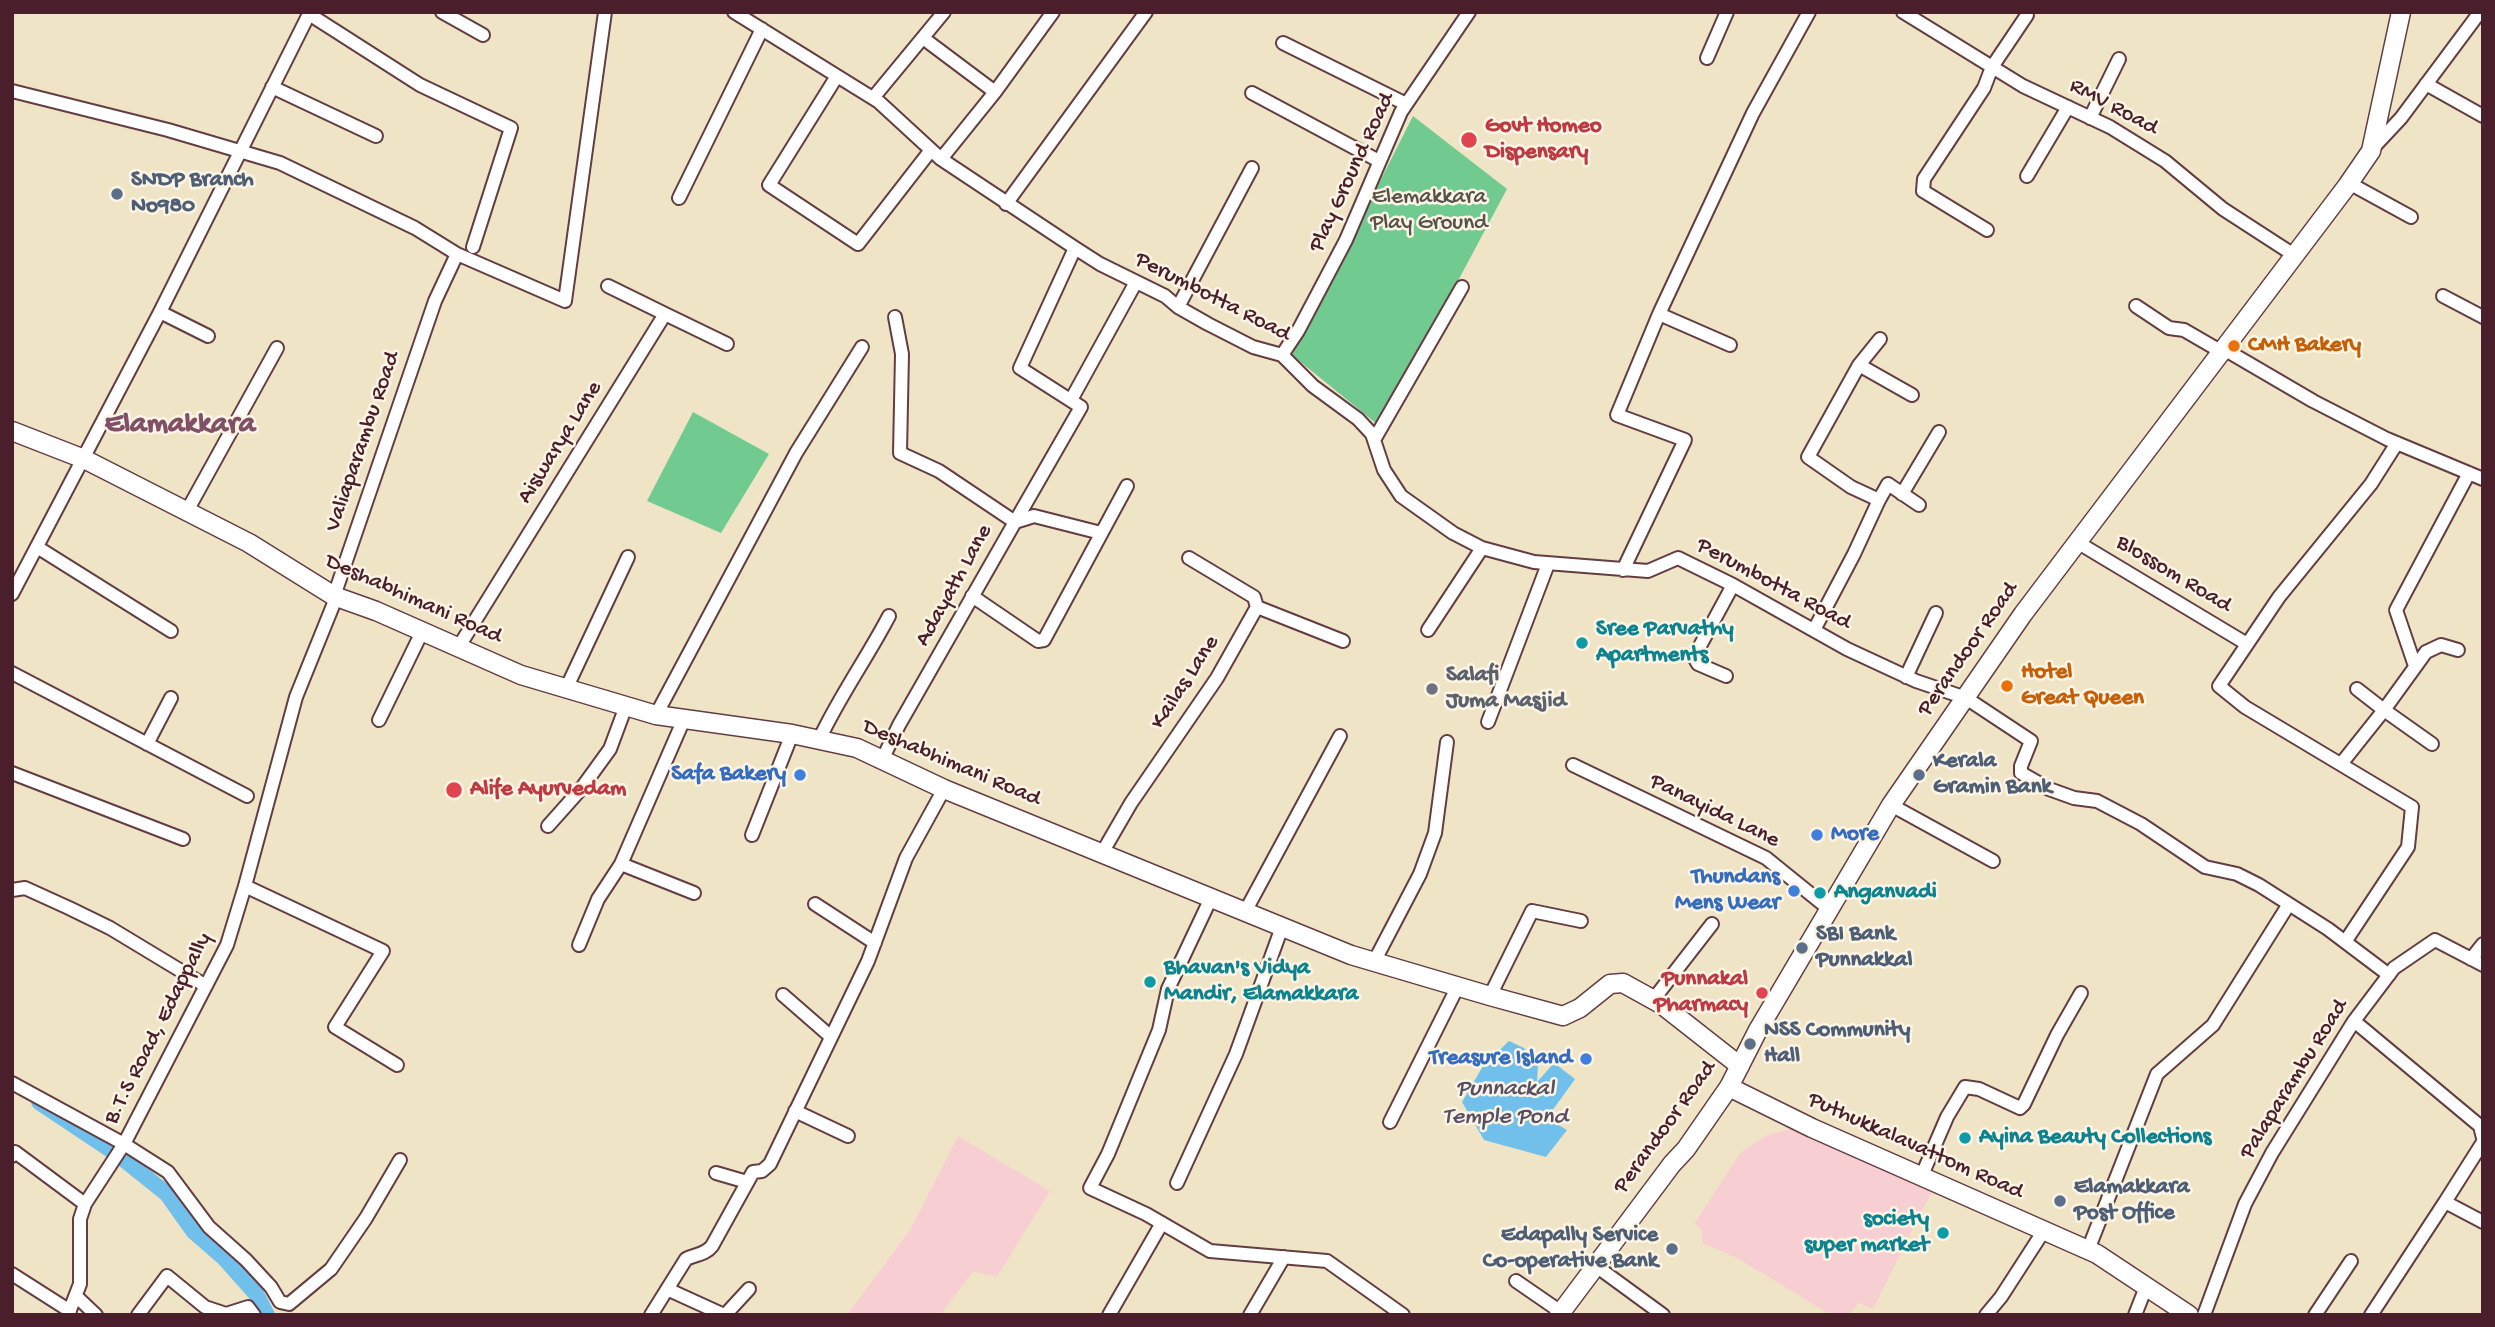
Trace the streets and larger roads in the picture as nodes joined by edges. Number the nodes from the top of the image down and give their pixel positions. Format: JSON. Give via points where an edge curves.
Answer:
{"nodes":[{"id":1,"x":442,"y":12,"type":"edge"},
{"id":2,"x":606,"y":12,"type":"edge"},
{"id":3,"x":734,"y":12,"type":"edge"},
{"id":4,"x":944,"y":12,"type":"edge"},
{"id":5,"x":1054,"y":12,"type":"edge"},
{"id":6,"x":1146,"y":12,"type":"edge"},
{"id":7,"x":1469,"y":12,"type":"edge"},
{"id":8,"x":1727,"y":12,"type":"edge"},
{"id":9,"x":1809,"y":12,"type":"edge"},
{"id":10,"x":1903,"y":12,"type":"edge"},
{"id":11,"x":2401,"y":12,"type":"edge"},
{"id":12,"x":309,"y":13,"type":"edge"},
{"id":13,"x":2027,"y":15,"type":"dead end"},
{"id":14,"x":2480,"y":15,"type":"edge"},
{"id":15,"x":762,"y":29,"type":"junction"},
{"id":16,"x":483,"y":35,"type":"dead end"},
{"id":17,"x":923,"y":38,"type":"junction"},
{"id":18,"x":1283,"y":43,"type":"dead end"},
{"id":19,"x":1707,"y":58,"type":"dead end"},
{"id":20,"x":2119,"y":59,"type":"dead end"},
{"id":21,"x":1992,"y":67,"type":"junction"},
{"id":22,"x":837,"y":76,"type":"junction"},
{"id":23,"x":2427,"y":84,"type":"junction"},
{"id":24,"x":272,"y":88,"type":"junction"},
{"id":25,"x":12,"y":91,"type":"edge"},
{"id":26,"x":995,"y":92,"type":"junction"},
{"id":27,"x":1252,"y":93,"type":"dead end"},
{"id":28,"x":873,"y":98,"type":"junction"},
{"id":29,"x":1406,"y":104,"type":"junction"},
{"id":30,"x":2068,"y":107,"type":"junction"},
{"id":31,"x":2483,"y":116,"type":"edge"},
{"id":32,"x":2090,"y":118,"type":"junction"},
{"id":33,"x":376,"y":136,"type":"dead end"},
{"id":34,"x":2371,"y":151,"type":"junction"},
{"id":35,"x":239,"y":152,"type":"junction"},
{"id":36,"x":936,"y":154,"type":"junction"},
{"id":37,"x":1379,"y":161,"type":"junction"},
{"id":38,"x":1252,"y":168,"type":"dead end"},
{"id":39,"x":2027,"y":176,"type":"dead end"},
{"id":40,"x":2349,"y":183,"type":"junction"},
{"id":41,"x":679,"y":198,"type":"dead end"},
{"id":42,"x":1006,"y":204,"type":"junction"},
{"id":43,"x":2411,"y":217,"type":"dead end"},
{"id":44,"x":1987,"y":230,"type":"dead end"},
{"id":45,"x":473,"y":247,"type":"dead end"},
{"id":46,"x":1075,"y":248,"type":"junction"},
{"id":47,"x":457,"y":254,"type":"junction"},
{"id":48,"x":2294,"y":255,"type":"junction"},
{"id":49,"x":1136,"y":282,"type":"junction"},
{"id":50,"x":608,"y":286,"type":"dead end"},
{"id":51,"x":1462,"y":287,"type":"dead end"},
{"id":52,"x":2443,"y":296,"type":"dead end"},
{"id":53,"x":2136,"y":306,"type":"dead end"},
{"id":54,"x":1178,"y":307,"type":"junction"},
{"id":55,"x":160,"y":312,"type":"junction"},
{"id":56,"x":665,"y":314,"type":"junction"},
{"id":57,"x":1659,"y":314,"type":"junction"},
{"id":58,"x":895,"y":317,"type":"dead end"},
{"id":59,"x":2483,"y":317,"type":"edge"},
{"id":60,"x":208,"y":336,"type":"dead end"},
{"id":61,"x":1880,"y":338,"type":"dead end"},
{"id":62,"x":727,"y":344,"type":"dead end"},
{"id":63,"x":1730,"y":345,"type":"dead end"},
{"id":64,"x":862,"y":347,"type":"dead end"},
{"id":65,"x":277,"y":348,"type":"dead end"},
{"id":66,"x":2223,"y":350,"type":"junction"},
{"id":67,"x":1282,"y":355,"type":"junction"},
{"id":68,"x":1859,"y":365,"type":"junction"},
{"id":69,"x":1912,"y":395,"type":"dead end"},
{"id":70,"x":1071,"y":400,"type":"junction"},
{"id":71,"x":12,"y":431,"type":"edge"},
{"id":72,"x":1939,"y":432,"type":"dead end"},
{"id":73,"x":1374,"y":440,"type":"junction"},
{"id":74,"x":2397,"y":443,"type":"junction"},
{"id":75,"x":84,"y":459,"type":"junction"},
{"id":76,"x":2469,"y":473,"type":"junction"},
{"id":77,"x":2483,"y":479,"type":"edge"},
{"id":78,"x":1127,"y":486,"type":"dead end"},
{"id":79,"x":1902,"y":494,"type":"junction"},
{"id":80,"x":1879,"y":500,"type":"junction"},
{"id":81,"x":1919,"y":505,"type":"dead end"},
{"id":82,"x":187,"y":511,"type":"junction"},
{"id":83,"x":1015,"y":522,"type":"junction"},
{"id":84,"x":1101,"y":533,"type":"junction"},
{"id":85,"x":2077,"y":542,"type":"junction"},
{"id":86,"x":37,"y":547,"type":"junction"},
{"id":87,"x":1482,"y":548,"type":"junction"},
{"id":88,"x":628,"y":557,"type":"dead end"},
{"id":89,"x":1189,"y":558,"type":"dead end"},
{"id":90,"x":1548,"y":564,"type":"junction"},
{"id":91,"x":1623,"y":570,"type":"junction"},
{"id":92,"x":1733,"y":585,"type":"junction"},
{"id":93,"x":13,"y":589,"type":"edge"},
{"id":94,"x":334,"y":596,"type":"junction"},
{"id":95,"x":972,"y":596,"type":"junction"},
{"id":96,"x":1256,"y":607,"type":"junction"},
{"id":97,"x":1936,"y":612,"type":"dead end"},
{"id":98,"x":889,"y":616,"type":"dead end"},
{"id":99,"x":1428,"y":630,"type":"dead end"},
{"id":100,"x":1814,"y":630,"type":"junction"},
{"id":101,"x":170,"y":631,"type":"dead end"},
{"id":102,"x":422,"y":632,"type":"junction"},
{"id":103,"x":1343,"y":640,"type":"dead end"},
{"id":104,"x":2247,"y":644,"type":"junction"},
{"id":105,"x":458,"y":648,"type":"junction"},
{"id":106,"x":2458,"y":650,"type":"dead end"},
{"id":107,"x":2415,"y":666,"type":"junction"},
{"id":108,"x":12,"y":673,"type":"edge"},
{"id":109,"x":1726,"y":676,"type":"dead end"},
{"id":110,"x":1906,"y":677,"type":"junction"},
{"id":111,"x":2357,"y":688,"type":"dead end"},
{"id":112,"x":566,"y":689,"type":"junction"},
{"id":113,"x":171,"y":698,"type":"dead end"},
{"id":114,"x":1966,"y":698,"type":"junction"},
{"id":115,"x":626,"y":706,"type":"junction"},
{"id":116,"x":2384,"y":710,"type":"junction"},
{"id":117,"x":656,"y":715,"type":"junction"},
{"id":118,"x":684,"y":719,"type":"junction"},
{"id":119,"x":379,"y":720,"type":"dead end"},
{"id":120,"x":1488,"y":722,"type":"dead end"},
{"id":121,"x":792,"y":734,"type":"junction"},
{"id":122,"x":1340,"y":736,"type":"dead end"},
{"id":123,"x":818,"y":740,"type":"junction"},
{"id":124,"x":1447,"y":742,"type":"dead end"},
{"id":125,"x":147,"y":744,"type":"junction"},
{"id":126,"x":2432,"y":744,"type":"dead end"},
{"id":127,"x":882,"y":760,"type":"junction"},
{"id":128,"x":2341,"y":764,"type":"junction"},
{"id":129,"x":1573,"y":765,"type":"dead end"},
{"id":130,"x":12,"y":773,"type":"edge"},
{"id":131,"x":944,"y":789,"type":"junction"},
{"id":132,"x":247,"y":796,"type":"dead end"},
{"id":133,"x":1891,"y":805,"type":"junction"},
{"id":134,"x":548,"y":826,"type":"dead end"},
{"id":135,"x":752,"y":835,"type":"dead end"},
{"id":136,"x":183,"y":839,"type":"dead end"},
{"id":137,"x":1102,"y":853,"type":"junction"},
{"id":138,"x":1993,"y":862,"type":"dead end"},
{"id":139,"x":621,"y":864,"type":"junction"},
{"id":140,"x":246,"y":886,"type":"junction"},
{"id":141,"x":12,"y":890,"type":"edge"},
{"id":142,"x":694,"y":892,"type":"dead end"},
{"id":143,"x":1211,"y":898,"type":"junction"},
{"id":144,"x":815,"y":904,"type":"dead end"},
{"id":145,"x":2289,"y":904,"type":"junction"},
{"id":146,"x":1829,"y":909,"type":"junction"},
{"id":147,"x":1245,"y":912,"type":"junction"},
{"id":148,"x":1581,"y":921,"type":"dead end"},
{"id":149,"x":1712,"y":924,"type":"dead end"},
{"id":150,"x":1282,"y":927,"type":"junction"},
{"id":151,"x":2345,"y":942,"type":"junction"},
{"id":152,"x":875,"y":943,"type":"junction"},
{"id":153,"x":2483,"y":944,"type":"edge"},
{"id":154,"x":579,"y":945,"type":"dead end"},
{"id":155,"x":1374,"y":962,"type":"junction"},
{"id":156,"x":2477,"y":962,"type":"edge"},
{"id":157,"x":2389,"y":975,"type":"junction"},
{"id":158,"x":206,"y":986,"type":"junction"},
{"id":159,"x":1458,"y":986,"type":"junction"},
{"id":160,"x":2081,"y":993,"type":"dead end"},
{"id":161,"x":783,"y":995,"type":"dead end"},
{"id":162,"x":1490,"y":996,"type":"junction"},
{"id":163,"x":1653,"y":1000,"type":"junction"},
{"id":164,"x":2354,"y":1021,"type":"junction"},
{"id":165,"x":830,"y":1035,"type":"junction"},
{"id":166,"x":397,"y":1065,"type":"dead end"},
{"id":167,"x":1740,"y":1066,"type":"junction"},
{"id":168,"x":12,"y":1083,"type":"edge"},
{"id":169,"x":1729,"y":1087,"type":"junction"},
{"id":170,"x":795,"y":1111,"type":"junction"},
{"id":171,"x":1390,"y":1122,"type":"dead end"},
{"id":172,"x":848,"y":1136,"type":"dead end"},
{"id":173,"x":2483,"y":1140,"type":"edge"},
{"id":174,"x":124,"y":1144,"type":"junction"},
{"id":175,"x":12,"y":1156,"type":"edge"},
{"id":176,"x":400,"y":1160,"type":"dead end"},
{"id":177,"x":716,"y":1172,"type":"dead end"},
{"id":178,"x":1923,"y":1175,"type":"junction"},
{"id":179,"x":747,"y":1182,"type":"junction"},
{"id":180,"x":1177,"y":1183,"type":"dead end"},
{"id":181,"x":2445,"y":1202,"type":"junction"},
{"id":182,"x":85,"y":1204,"type":"junction"},
{"id":183,"x":2483,"y":1222,"type":"edge"},
{"id":184,"x":1162,"y":1223,"type":"junction"},
{"id":185,"x":2043,"y":1232,"type":"junction"},
{"id":186,"x":2088,"y":1250,"type":"junction"},
{"id":187,"x":1284,"y":1257,"type":"junction"},
{"id":188,"x":2351,"y":1261,"type":"dead end"},
{"id":189,"x":1596,"y":1266,"type":"junction"},
{"id":190,"x":12,"y":1275,"type":"edge"},
{"id":191,"x":1517,"y":1281,"type":"dead end"},
{"id":192,"x":2146,"y":1287,"type":"junction"},
{"id":193,"x":667,"y":1289,"type":"junction"},
{"id":194,"x":749,"y":1289,"type":"dead end"},
{"id":195,"x":77,"y":1297,"type":"junction"},
{"id":196,"x":69,"y":1313,"type":"edge"},
{"id":197,"x":1560,"y":1314,"type":"edge"},
{"id":198,"x":96,"y":1315,"type":"edge"},
{"id":199,"x":138,"y":1315,"type":"edge"},
{"id":200,"x":254,"y":1315,"type":"edge"},
{"id":201,"x":651,"y":1315,"type":"edge"},
{"id":202,"x":724,"y":1315,"type":"edge"},
{"id":203,"x":1109,"y":1315,"type":"edge"},
{"id":204,"x":1250,"y":1315,"type":"edge"},
{"id":205,"x":1403,"y":1315,"type":"edge"},
{"id":206,"x":1663,"y":1315,"type":"edge"},
{"id":207,"x":1986,"y":1315,"type":"edge"},
{"id":208,"x":2135,"y":1315,"type":"edge"},
{"id":209,"x":2189,"y":1315,"type":"edge"},
{"id":210,"x":2204,"y":1315,"type":"edge"},
{"id":211,"x":2315,"y":1315,"type":"edge"},
{"id":212,"x":2371,"y":1315,"type":"edge"}],
"edges":[{"from":1,"to":16,"type":"street"},
{"from":2,"to":47,"type":"street","via":[[565,302]]},
{"from":3,"to":15,"type":"street","name":"Perumbotta Road"},
{"from":4,"to":17,"type":"street"},
{"from":5,"to":26,"type":"street"},
{"from":6,"to":42,"type":"street"},
{"from":7,"to":29,"type":"street","name":"Play Ground Road"},
{"from":8,"to":19,"type":"street"},
{"from":9,"to":57,"type":"street","via":[[1753,113]]},
{"from":10,"to":21,"type":"street","name":"RMV Road"},
{"from":11,"to":34,"type":"street","name":"Perandoor Road"},
{"from":12,"to":24,"type":"street"},
{"from":12,"to":45,"type":"street","via":[[420,85],[511,128]]},
{"from":13,"to":21,"type":"street"},
{"from":14,"to":23,"type":"street"},
{"from":15,"to":22,"type":"street","name":"Perumbotta Road"},
{"from":15,"to":41,"type":"street"},
{"from":17,"to":26,"type":"street"},
{"from":17,"to":28,"type":"street"},
{"from":18,"to":29,"type":"street"},
{"from":20,"to":32,"type":"street"},
{"from":21,"to":30,"type":"street","name":"RMV Road"},
{"from":21,"to":44,"type":"street","via":[[1984,88],[1924,179],[1923,191]]},
{"from":22,"to":28,"type":"street","name":"Perumbotta Road"},
{"from":22,"to":36,"type":"street","via":[[769,185],[858,244]]},
{"from":23,"to":31,"type":"street"},
{"from":23,"to":34,"type":"street"},
{"from":24,"to":33,"type":"street"},
{"from":24,"to":35,"type":"street"},
{"from":25,"to":35,"type":"street"},
{"from":26,"to":36,"type":"street"},
{"from":27,"to":37,"type":"street"},
{"from":28,"to":36,"type":"street","name":"Perumbotta Road"},
{"from":29,"to":37,"type":"street","name":"Play Ground Road"},
{"from":30,"to":32,"type":"street","name":"RMV Road"},
{"from":30,"to":39,"type":"street"},
{"from":32,"to":48,"type":"street","name":"RMV Road","via":[[2165,161],[2223,209]]},
{"from":34,"to":40,"type":"street","name":"Perandoor Road"},
{"from":35,"to":47,"type":"street","via":[[280,163],[415,228]]},
{"from":35,"to":55,"type":"street"},
{"from":36,"to":42,"type":"street","name":"Perumbotta Road"},
{"from":37,"to":67,"type":"street","name":"Play Ground Road","via":[[1346,240]]},
{"from":38,"to":54,"type":"street"},
{"from":40,"to":43,"type":"street"},
{"from":40,"to":48,"type":"street","name":"Perandoor Road"},
{"from":42,"to":46,"type":"street","name":"Perumbotta Road"},
{"from":46,"to":49,"type":"street","name":"Perumbotta Road"},
{"from":46,"to":70,"type":"street","via":[[1020,368]]},
{"from":47,"to":94,"type":"street","name":"Valiaparambu Road","via":[[435,301]]},
{"from":48,"to":66,"type":"street","name":"Perandoor Road"},
{"from":49,"to":54,"type":"street","name":"Perumbotta Road"},
{"from":49,"to":70,"type":"street"},
{"from":50,"to":56,"type":"street"},
{"from":51,"to":73,"type":"street"},
{"from":52,"to":59,"type":"street"},
{"from":53,"to":66,"type":"street","via":[[2169,328],[2184,330]]},
{"from":54,"to":67,"type":"street","name":"Perumbotta Road","via":[[1253,347]]},
{"from":55,"to":60,"type":"street"},
{"from":55,"to":75,"type":"street"},
{"from":56,"to":62,"type":"street"},
{"from":56,"to":105,"type":"street","name":"Aiswarya Lane"},
{"from":57,"to":63,"type":"street"},
{"from":57,"to":91,"type":"street","via":[[1617,415],[1685,440]]},
{"from":58,"to":83,"type":"street","name":"Adayath Lane","via":[[902,355],[900,453],[939,471]]},
{"from":61,"to":68,"type":"street"},
{"from":64,"to":117,"type":"street","via":[[796,453]]},
{"from":65,"to":82,"type":"street"},
{"from":66,"to":74,"type":"street"},
{"from":66,"to":85,"type":"street","name":"Perandoor Road"},
{"from":67,"to":73,"type":"street","name":"Perumbotta Road","via":[[1313,386],[1358,419]]},
{"from":68,"to":69,"type":"street"},
{"from":68,"to":80,"type":"street","via":[[1808,457]]},
{"from":70,"to":83,"type":"street","via":[[1082,407]]},
{"from":71,"to":75,"type":"street","name":"Deshabhimani Road"},
{"from":72,"to":79,"type":"street"},
{"from":73,"to":87,"type":"street","name":"Perumbotta Road","via":[[1384,470],[1401,496]]},
{"from":74,"to":76,"type":"street"},
{"from":74,"to":104,"type":"street","via":[[2371,484]]},
{"from":75,"to":82,"type":"street","name":"Deshabhimani Road"},
{"from":75,"to":86,"type":"street"},
{"from":76,"to":77,"type":"street"},
{"from":76,"to":107,"type":"street","via":[[2396,610]]},
{"from":78,"to":84,"type":"street"},
{"from":79,"to":80,"type":"street","via":[[1888,484]]},
{"from":79,"to":81,"type":"street"},
{"from":80,"to":100,"type":"street"},
{"from":82,"to":94,"type":"street","name":"Deshabhimani Road"},
{"from":83,"to":84,"type":"street","via":[[1034,516]]},
{"from":83,"to":95,"type":"street","name":"Adayath Lane"},
{"from":84,"to":95,"type":"street","via":[[1044,640],[1038,641]]},
{"from":85,"to":104,"type":"street","name":"Blossom Road"},
{"from":85,"to":114,"type":"street","name":"Perandoor Road"},
{"from":86,"to":93,"type":"street"},
{"from":86,"to":101,"type":"street"},
{"from":87,"to":90,"type":"street","name":"Perumbotta Road"},
{"from":87,"to":99,"type":"street"},
{"from":88,"to":112,"type":"street"},
{"from":89,"to":96,"type":"street","via":[[1254,597]]},
{"from":90,"to":91,"type":"street","name":"Perumbotta Road"},
{"from":90,"to":120,"type":"street"},
{"from":91,"to":92,"type":"street","name":"Perumbotta Road","via":[[1648,571],[1678,558]]},
{"from":92,"to":100,"type":"street","name":"Perumbotta Road"},
{"from":92,"to":109,"type":"street","via":[[1694,657],[1698,664]]},
{"from":94,"to":102,"type":"street","name":"Deshabhimani Road"},
{"from":94,"to":140,"type":"street","name":"B.T.S Road, Edappally","via":[[296,697]]},
{"from":95,"to":127,"type":"street","name":"Adayath Lane"},
{"from":96,"to":103,"type":"street"},
{"from":96,"to":137,"type":"street","name":"Kailas Lane","via":[[1217,678]]},
{"from":97,"to":110,"type":"street"},
{"from":98,"to":123,"type":"street"},
{"from":100,"to":110,"type":"street","name":"Perumbotta Road"},
{"from":102,"to":105,"type":"street","name":"Deshabhimani Road"},
{"from":102,"to":119,"type":"street"},
{"from":104,"to":128,"type":"street","via":[[2219,686],[2245,707]]},
{"from":105,"to":112,"type":"street","name":"Deshabhimani Road","via":[[521,676]]},
{"from":106,"to":107,"type":"street","via":[[2441,645],[2426,652]]},
{"from":107,"to":116,"type":"street"},
{"from":108,"to":125,"type":"street"},
{"from":110,"to":114,"type":"street","name":"Perumbotta Road"},
{"from":111,"to":116,"type":"street"},
{"from":112,"to":115,"type":"street","name":"Deshabhimani Road"},
{"from":113,"to":125,"type":"street"},
{"from":114,"to":133,"type":"street","name":"Perandoor Road"},
{"from":114,"to":145,"type":"street","name":"Perumbotta Road","via":[[2031,741],[2021,773],[2049,789],[2097,802],[2141,824],[2205,866],[2237,874]]},
{"from":115,"to":117,"type":"street","name":"Deshabhimani Road"},
{"from":115,"to":134,"type":"street","via":[[610,750]]},
{"from":116,"to":126,"type":"street"},
{"from":116,"to":128,"type":"street"},
{"from":117,"to":118,"type":"street","name":"Deshabhimani Road"},
{"from":118,"to":121,"type":"street","name":"Deshabhimani Road"},
{"from":118,"to":139,"type":"street"},
{"from":121,"to":123,"type":"street","name":"Deshabhimani Road"},
{"from":121,"to":135,"type":"street"},
{"from":122,"to":147,"type":"street"},
{"from":123,"to":127,"type":"street","name":"Deshabhimani Road","via":[[857,748]]},
{"from":124,"to":155,"type":"street","via":[[1435,834],[1420,874]]},
{"from":125,"to":132,"type":"street"},
{"from":127,"to":131,"type":"street","name":"Deshabhimani Road"},
{"from":128,"to":151,"type":"street","via":[[2412,807],[2408,847]]},
{"from":129,"to":146,"type":"street","name":"Panayida Lane","via":[[1766,858]]},
{"from":130,"to":136,"type":"street"},
{"from":131,"to":137,"type":"street","name":"Deshabhimani Road"},
{"from":131,"to":152,"type":"street","via":[[906,858]]},
{"from":133,"to":138,"type":"street"},
{"from":133,"to":146,"type":"street","name":"Perandoor Road"},
{"from":137,"to":143,"type":"street","name":"Deshabhimani Road"},
{"from":139,"to":142,"type":"street"},
{"from":139,"to":154,"type":"street","via":[[598,899]]},
{"from":140,"to":158,"type":"street","name":"B.T.S Road, Edappally","via":[[227,944]]},
{"from":140,"to":166,"type":"street","via":[[383,951],[335,1027]]},
{"from":141,"to":158,"type":"street","via":[[25,888],[110,928]]},
{"from":143,"to":147,"type":"street","name":"Deshabhimani Road"},
{"from":143,"to":184,"type":"street","via":[[1168,989],[1159,1030],[1090,1188]]},
{"from":144,"to":152,"type":"street"},
{"from":145,"to":151,"type":"street"},
{"from":145,"to":186,"type":"street","via":[[2213,1025],[2157,1074]]},
{"from":146,"to":167,"type":"street","name":"Perandoor Road"},
{"from":147,"to":150,"type":"street","name":"Deshabhimani Road"},
{"from":148,"to":162,"type":"street","via":[[1532,911]]},
{"from":149,"to":163,"type":"street"},
{"from":150,"to":155,"type":"street","name":"Deshabhimani Road"},
{"from":150,"to":180,"type":"street","via":[[1236,1054]]},
{"from":151,"to":157,"type":"street"},
{"from":152,"to":165,"type":"street"},
{"from":153,"to":156,"type":"street"},
{"from":155,"to":159,"type":"street","name":"Deshabhimani Road"},
{"from":156,"to":157,"type":"street","name":"Palaparambu Road","via":[[2435,940]]},
{"from":157,"to":164,"type":"street","name":"Palaparambu Road"},
{"from":158,"to":174,"type":"street","name":"B.T.S Road, Edappally"},
{"from":159,"to":162,"type":"street","name":"Deshabhimani Road"},
{"from":159,"to":171,"type":"street"},
{"from":160,"to":178,"type":"street","via":[[2024,1104],[2020,1108],[1965,1087]]},
{"from":161,"to":165,"type":"street"},
{"from":162,"to":163,"type":"street","name":"Deshabhimani Road","via":[[1563,1016],[1611,984],[1623,983]]},
{"from":163,"to":167,"type":"street","name":"Deshabhimani Road"},
{"from":164,"to":173,"type":"street","via":[[2480,1126]]},
{"from":164,"to":210,"type":"street","name":"Palaparambu Road","via":[[2245,1204]]},
{"from":165,"to":170,"type":"street"},
{"from":167,"to":169,"type":"street","name":"Perandoor Road"},
{"from":168,"to":174,"type":"street"},
{"from":169,"to":178,"type":"street","name":"Puthukkalavattom Road"},
{"from":169,"to":189,"type":"street","name":"Perandoor Road"},
{"from":170,"to":172,"type":"street"},
{"from":170,"to":179,"type":"street","via":[[770,1164],[753,1172]]},
{"from":173,"to":181,"type":"street"},
{"from":174,"to":176,"type":"street","via":[[168,1172],[209,1227],[246,1260],[280,1302],[289,1304],[331,1269]]},
{"from":174,"to":182,"type":"street","name":"B.T.S Road, Edappally"},
{"from":175,"to":182,"type":"street","via":[[15,1152]]},
{"from":177,"to":179,"type":"street"},
{"from":178,"to":185,"type":"street","name":"Puthukkalavattom Road"},
{"from":179,"to":193,"type":"street","via":[[712,1246],[686,1259]]},
{"from":181,"to":183,"type":"street"},
{"from":181,"to":212,"type":"street"},
{"from":182,"to":195,"type":"street","name":"B.T.S Road, Edappally","via":[[79,1219]]},
{"from":184,"to":187,"type":"street","via":[[1210,1251]]},
{"from":184,"to":203,"type":"street"},
{"from":185,"to":186,"type":"street","name":"Puthukkalavattom Road"},
{"from":185,"to":207,"type":"street"},
{"from":186,"to":192,"type":"street","name":"Puthukkalavattom Road"},
{"from":187,"to":204,"type":"street"},
{"from":187,"to":205,"type":"street","via":[[1327,1261]]},
{"from":188,"to":211,"type":"street"},
{"from":189,"to":197,"type":"street","name":"Perandoor Road"},
{"from":189,"to":206,"type":"street"},
{"from":190,"to":196,"type":"street"},
{"from":191,"to":197,"type":"street"},
{"from":192,"to":208,"type":"street"},
{"from":192,"to":209,"type":"street","name":"Puthukkalavattom Road"},
{"from":193,"to":201,"type":"street"},
{"from":193,"to":202,"type":"street"},
{"from":194,"to":202,"type":"street"},
{"from":195,"to":196,"type":"street","name":"B.T.S Road, Edappally"},
{"from":195,"to":198,"type":"street"},
{"from":199,"to":200,"type":"street","via":[[167,1276],[205,1307],[226,1314],[248,1307]]}]}
